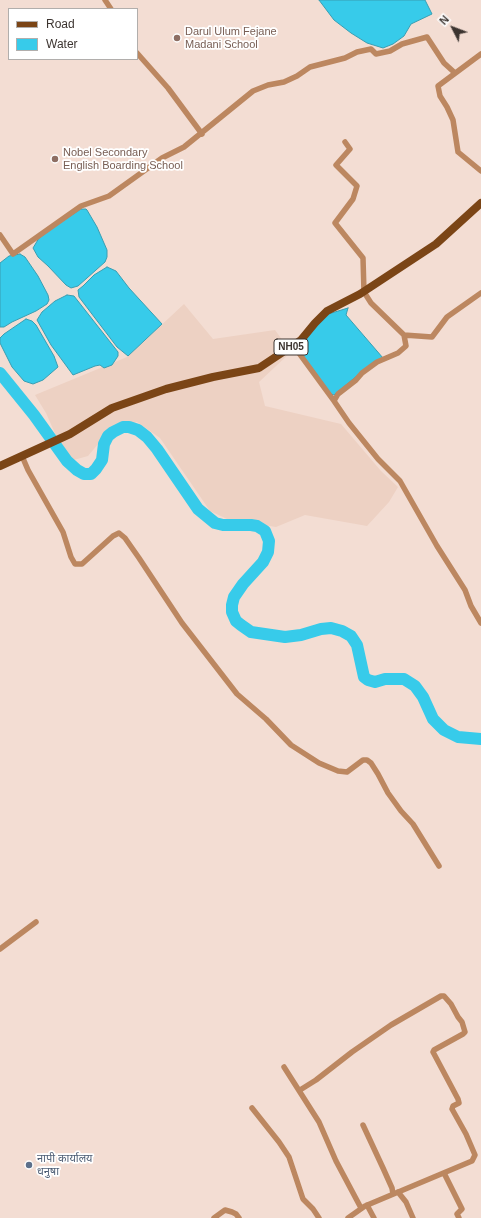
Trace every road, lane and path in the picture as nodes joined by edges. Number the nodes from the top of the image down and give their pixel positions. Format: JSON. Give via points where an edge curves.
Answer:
{"nodes":[{"id":1,"x":138,"y":54,"type":"edge"},
{"id":2,"x":481,"y":54,"type":"edge"},
{"id":3,"x":455,"y":73,"type":"junction"},
{"id":4,"x":202,"y":134,"type":"junction"},
{"id":5,"x":344,"y":142,"type":"dead end"},
{"id":6,"x":481,"y":171,"type":"edge"},
{"id":7,"x":481,"y":203,"type":"edge"},
{"id":8,"x":0,"y":235,"type":"edge"},
{"id":9,"x":364,"y":292,"type":"junction"},
{"id":10,"x":481,"y":293,"type":"edge"},
{"id":11,"x":404,"y":335,"type":"junction"},
{"id":12,"x":293,"y":345,"type":"junction"},
{"id":13,"x":334,"y":401,"type":"junction"},
{"id":14,"x":22,"y":456,"type":"junction"},
{"id":15,"x":0,"y":466,"type":"edge"},
{"id":16,"x":481,"y":623,"type":"edge"},
{"id":17,"x":439,"y":866,"type":"dead end"},
{"id":18,"x":36,"y":922,"type":"dead end"},
{"id":19,"x":0,"y":949,"type":"edge"},
{"id":20,"x":284,"y":1067,"type":"dead end"},
{"id":21,"x":300,"y":1090,"type":"junction"},
{"id":22,"x":252,"y":1108,"type":"dead end"},
{"id":23,"x":363,"y":1125,"type":"dead end"},
{"id":24,"x":444,"y":1173,"type":"junction"},
{"id":25,"x":395,"y":1193,"type":"junction"},
{"id":26,"x":364,"y":1207,"type":"junction"},
{"id":27,"x":214,"y":1218,"type":"edge"},
{"id":28,"x":239,"y":1218,"type":"edge"},
{"id":29,"x":319,"y":1218,"type":"edge"},
{"id":30,"x":348,"y":1218,"type":"edge"},
{"id":31,"x":374,"y":1218,"type":"edge"},
{"id":32,"x":413,"y":1218,"type":"edge"},
{"id":33,"x":459,"y":1218,"type":"edge"}],
"edges":[{"from":1,"to":4,"type":"street","via":[[168,88]]},
{"from":2,"to":3,"type":"street"},
{"from":3,"to":4,"type":"street","via":[[444,63],[427,37],[376,54],[371,49],[357,52],[345,58],[310,67],[284,82],[254,91]]},
{"from":3,"to":6,"type":"street","via":[[438,86],[440,96],[453,120],[458,152]]},
{"from":4,"to":8,"type":"street","via":[[184,147],[159,159],[109,196],[76,210],[13,254]]},
{"from":5,"to":9,"type":"street","via":[[350,149],[336,165],[357,186],[353,199],[335,223],[363,258]]},
{"from":7,"to":9,"type":"main road","number":"NH05","via":[[436,244]]},
{"from":9,"to":11,"type":"street","via":[[371,303]]},
{"from":9,"to":12,"type":"main road","number":"NH05","via":[[327,311],[301,340]]},
{"from":10,"to":11,"type":"street","via":[[447,317],[432,337]]},
{"from":11,"to":13,"type":"street","via":[[406,346],[362,372]]},
{"from":12,"to":13,"type":"street"},
{"from":12,"to":14,"type":"main road","number":"NH05","via":[[259,368],[166,389],[112,408],[70,434]]},
{"from":13,"to":16,"type":"street","via":[[378,459],[400,481],[465,590]]},
{"from":14,"to":15,"type":"main road","number":"NH05"},
{"from":14,"to":17,"type":"street","via":[[63,532],[75,564],[82,564],[119,533],[139,558],[174,612],[237,694],[291,745],[319,763],[347,772],[363,760],[371,763],[388,793],[413,824]]},
{"from":18,"to":19,"type":"street"},
{"from":20,"to":21,"type":"street"},
{"from":21,"to":24,"type":"street","via":[[408,1014],[444,996],[462,1022],[465,1032],[433,1052],[458,1099],[459,1103],[452,1109],[474,1155],[472,1161]]},
{"from":21,"to":26,"type":"street","via":[[320,1122],[336,1160]]},
{"from":22,"to":29,"type":"street","via":[[289,1157],[304,1199]]},
{"from":23,"to":25,"type":"street"},
{"from":24,"to":25,"type":"street"},
{"from":24,"to":33,"type":"street","via":[[462,1209],[457,1214]]},
{"from":25,"to":26,"type":"street"},
{"from":25,"to":32,"type":"street","via":[[406,1202]]},
{"from":26,"to":30,"type":"street"},
{"from":26,"to":31,"type":"street"},
{"from":27,"to":28,"type":"street","via":[[225,1210]]}]}
